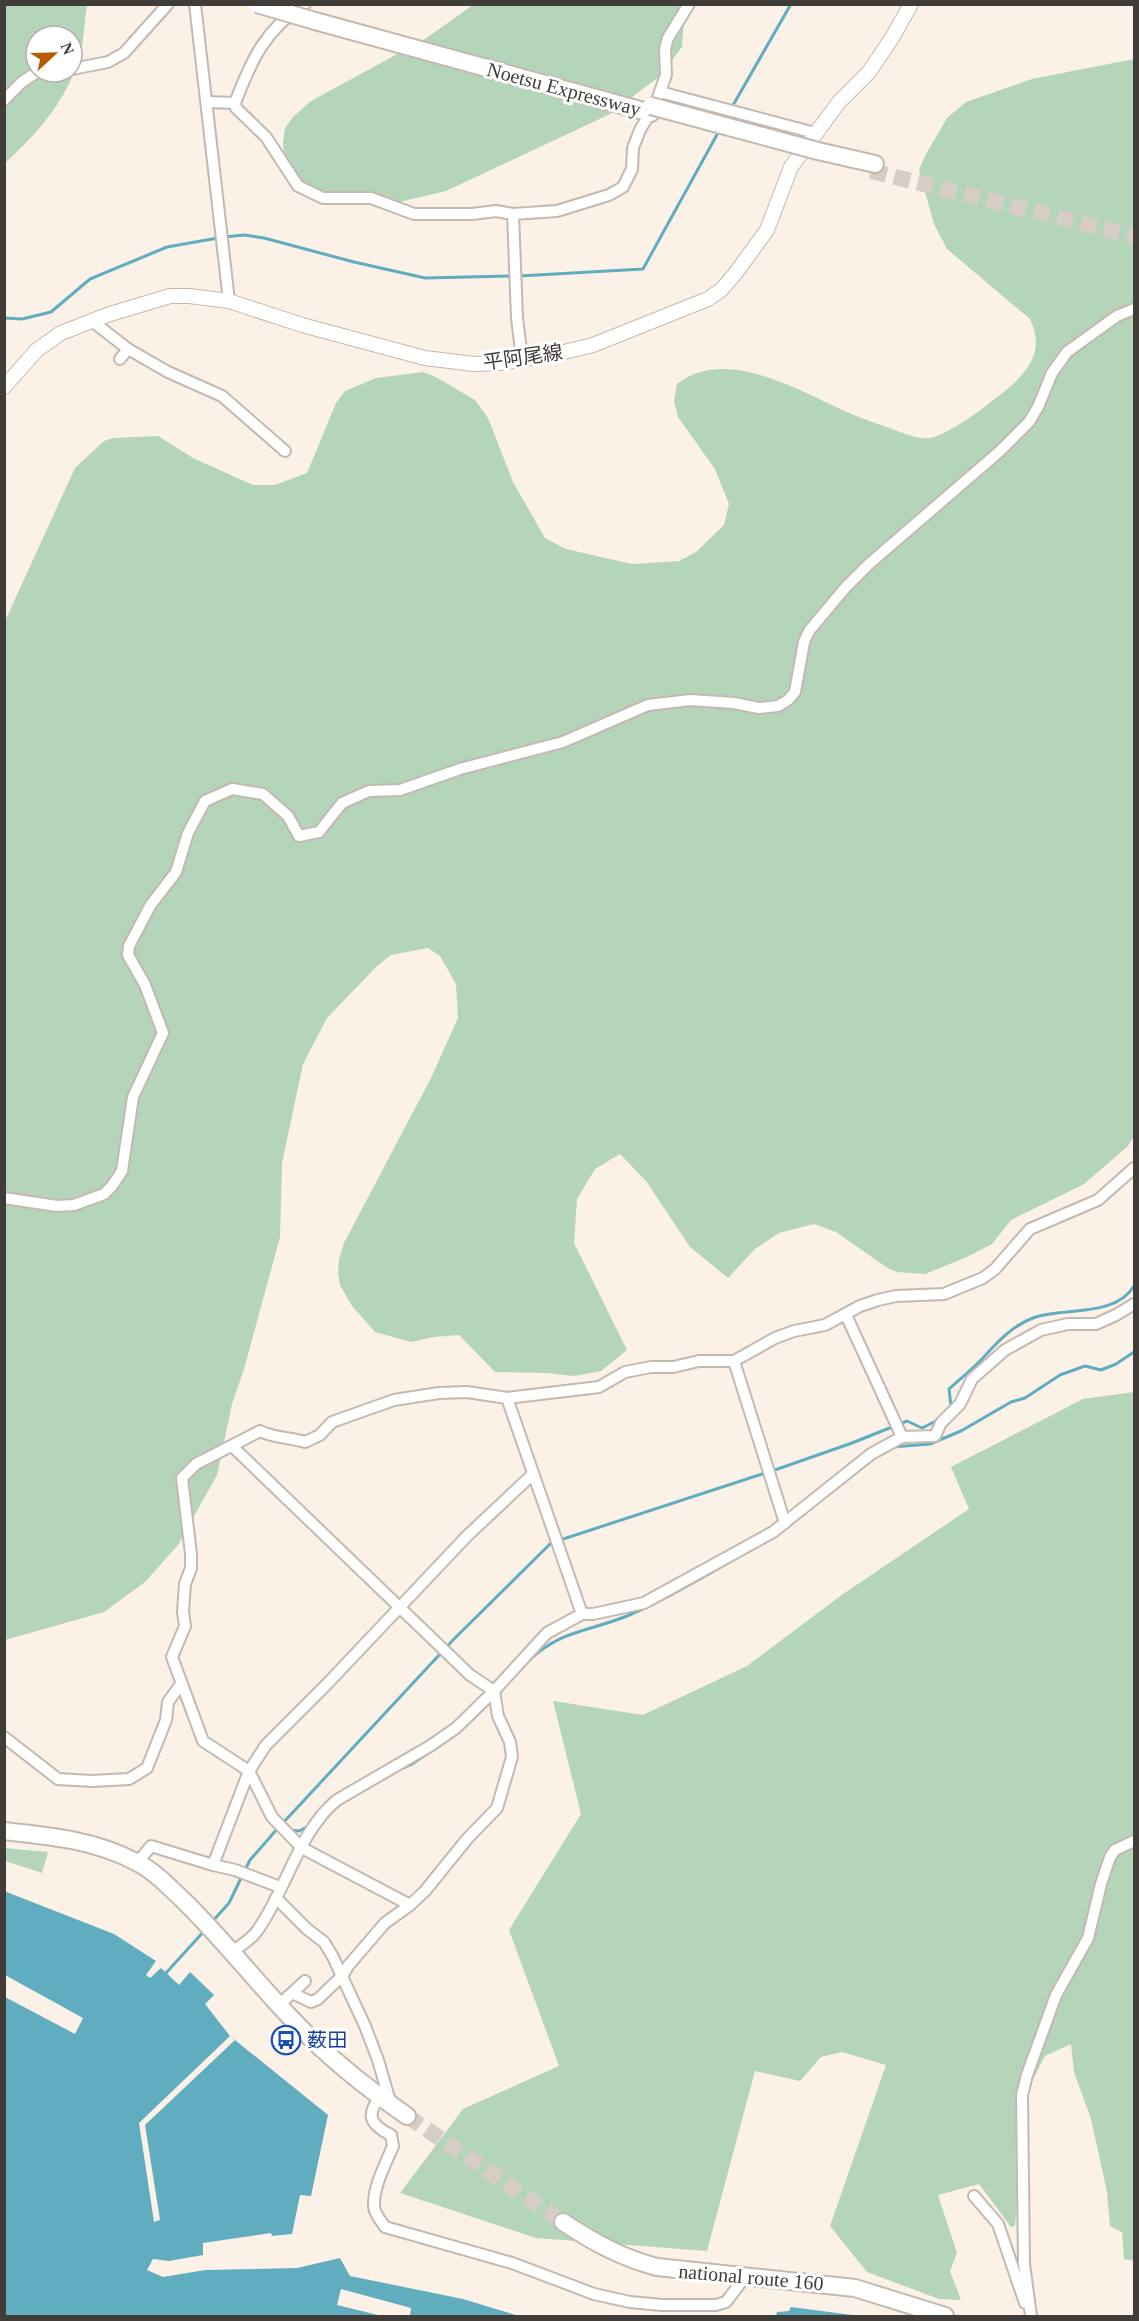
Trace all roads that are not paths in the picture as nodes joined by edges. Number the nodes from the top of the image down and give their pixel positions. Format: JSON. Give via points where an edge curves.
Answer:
{"nodes":[{"id":1,"x":168,"y":4,"type":"edge"},
{"id":2,"x":195,"y":4,"type":"edge"},
{"id":3,"x":257,"y":4,"type":"edge"},
{"id":4,"x":286,"y":4,"type":"edge"},
{"id":5,"x":689,"y":4,"type":"edge"},
{"id":6,"x":911,"y":4,"type":"edge"},
{"id":7,"x":313,"y":13,"type":"edge"},
{"id":8,"x":84,"y":67,"type":"edge"},
{"id":9,"x":24,"y":81,"type":"edge"},
{"id":10,"x":4,"y":100,"type":"edge"},
{"id":11,"x":207,"y":102,"type":"junction"},
{"id":12,"x":235,"y":103,"type":"junction"},
{"id":13,"x":654,"y":104,"type":"junction"},
{"id":14,"x":815,"y":133,"type":"junction"},
{"id":15,"x":873,"y":167,"type":"tunnel mouth"},
{"id":16,"x":513,"y":214,"type":"junction"},
{"id":17,"x":229,"y":302,"type":"junction"},
{"id":18,"x":1134,"y":309,"type":"edge"},
{"id":19,"x":92,"y":321,"type":"junction"},
{"id":20,"x":128,"y":348,"type":"junction"},
{"id":21,"x":120,"y":359,"type":"dead end"},
{"id":22,"x":522,"y":359,"type":"junction"},
{"id":23,"x":4,"y":387,"type":"edge"},
{"id":24,"x":285,"y":451,"type":"dead end"},
{"id":25,"x":1134,"y":1168,"type":"edge"},
{"id":26,"x":4,"y":1198,"type":"edge"},
{"id":27,"x":1134,"y":1304,"type":"edge"},
{"id":28,"x":846,"y":1315,"type":"junction"},
{"id":29,"x":734,"y":1361,"type":"junction"},
{"id":30,"x":507,"y":1398,"type":"junction"},
{"id":31,"x":902,"y":1437,"type":"junction"},
{"id":32,"x":233,"y":1447,"type":"junction"},
{"id":33,"x":533,"y":1474,"type":"junction"},
{"id":34,"x":785,"y":1523,"type":"junction"},
{"id":35,"x":400,"y":1606,"type":"junction"},
{"id":36,"x":582,"y":1614,"type":"junction"},
{"id":37,"x":181,"y":1684,"type":"junction"},
{"id":38,"x":495,"y":1691,"type":"junction"},
{"id":39,"x":4,"y":1737,"type":"edge"},
{"id":40,"x":249,"y":1771,"type":"junction"},
{"id":41,"x":4,"y":1831,"type":"edge"},
{"id":42,"x":1134,"y":1841,"type":"edge"},
{"id":43,"x":302,"y":1848,"type":"junction"},
{"id":44,"x":138,"y":1862,"type":"junction"},
{"id":45,"x":213,"y":1865,"type":"junction"},
{"id":46,"x":280,"y":1887,"type":"junction"},
{"id":47,"x":276,"y":1898,"type":"junction"},
{"id":48,"x":410,"y":1905,"type":"junction"},
{"id":49,"x":232,"y":1952,"type":"junction"},
{"id":50,"x":343,"y":1975,"type":"junction"},
{"id":51,"x":279,"y":2005,"type":"junction"},
{"id":52,"x":386,"y":2101,"type":"junction"},
{"id":53,"x":407,"y":2116,"type":"tunnel mouth"},
{"id":54,"x":974,"y":2196,"type":"dead end"},
{"id":55,"x":563,"y":2222,"type":"tunnel mouth"},
{"id":56,"x":745,"y":2277,"type":"junction"},
{"id":57,"x":1031,"y":2315,"type":"edge"},
{"id":58,"x":945,"y":2316,"type":"edge"}],
"edges":[{"from":1,"to":8,"type":"street","via":[[124,53],[108,63]]},
{"from":2,"to":11,"type":"street"},
{"from":3,"to":7,"type":"highway","name":"Noetsu Expressway","bridge":true},
{"from":4,"to":7,"type":"highway","name":"Noetsu Expressway"},
{"from":5,"to":13,"type":"street","via":[[668,38],[666,75]]},
{"from":6,"to":14,"type":"main road","name":"平阿尾線","via":[[869,72]]},
{"from":7,"to":12,"type":"street","via":[[279,24],[257,51]]},
{"from":7,"to":13,"type":"highway","name":"Noetsu Expressway"},
{"from":9,"to":10,"type":"street"},
{"from":11,"to":12,"type":"street"},
{"from":11,"to":17,"type":"street"},
{"from":12,"to":16,"type":"street","via":[[266,137],[298,186],[323,198],[371,198],[414,214]]},
{"from":13,"to":14,"type":"street"},
{"from":13,"to":15,"type":"highway","name":"Noetsu Expressway"},
{"from":13,"to":16,"type":"street","via":[[657,103],[633,148],[632,169],[622,188],[557,211]]},
{"from":14,"to":22,"type":"main road","name":"平阿尾線","via":[[791,167],[767,230],[721,290],[708,299],[593,345]]},
{"from":16,"to":22,"type":"street"},
{"from":17,"to":19,"type":"main road","name":"平阿尾線","via":[[170,297]]},
{"from":17,"to":22,"type":"main road","name":"平阿尾線","via":[[425,358],[474,364]]},
{"from":18,"to":26,"type":"street","via":[[1117,316],[1067,352],[1052,373],[1029,422],[845,588],[809,631],[795,692],[778,706],[759,708],[690,700],[648,705],[563,742],[460,769],[400,790],[369,791],[342,803],[319,832],[299,836],[288,816],[263,794],[232,789],[205,801],[176,872],[150,906],[129,946],[128,955],[145,985],[163,1033],[133,1097],[122,1171],[104,1194],[74,1205]]},
{"from":19,"to":20,"type":"street"},
{"from":19,"to":23,"type":"main road","name":"平阿尾線","via":[[61,333],[37,350]]},
{"from":20,"to":21,"type":"street"},
{"from":20,"to":24,"type":"street","via":[[168,372],[222,396]]},
{"from":25,"to":28,"type":"street","via":[[1098,1200],[1030,1229],[983,1278],[944,1294],[878,1300]]},
{"from":27,"to":31,"type":"street","via":[[1096,1324],[1068,1324],[1041,1330],[1005,1350],[972,1379],[960,1404],[941,1423],[935,1436]]},
{"from":28,"to":29,"type":"street","via":[[825,1325],[775,1338]]},
{"from":28,"to":31,"type":"street"},
{"from":29,"to":30,"type":"street","via":[[651,1367],[625,1372],[599,1387]]},
{"from":29,"to":34,"type":"street"},
{"from":30,"to":32,"type":"street","via":[[467,1392],[394,1400],[332,1422],[305,1443],[260,1431]]},
{"from":30,"to":33,"type":"street"},
{"from":31,"to":34,"type":"street","via":[[871,1454]]},
{"from":32,"to":35,"type":"street"},
{"from":32,"to":37,"type":"street","via":[[196,1464],[182,1479],[192,1554],[185,1584],[185,1626],[172,1657]]},
{"from":33,"to":35,"type":"street"},
{"from":33,"to":36,"type":"street"},
{"from":34,"to":36,"type":"street","via":[[644,1603]]},
{"from":35,"to":38,"type":"street","via":[[470,1675]]},
{"from":35,"to":40,"type":"street","via":[[266,1745]]},
{"from":36,"to":38,"type":"street","via":[[547,1632]]},
{"from":37,"to":39,"type":"street","via":[[168,1702],[166,1720],[147,1767],[129,1779],[58,1779]]},
{"from":37,"to":40,"type":"street","via":[[203,1741]]},
{"from":38,"to":43,"type":"street","via":[[456,1728],[332,1805]]},
{"from":38,"to":48,"type":"street","via":[[498,1716],[512,1757],[497,1808]]},
{"from":40,"to":43,"type":"street","via":[[272,1817]]},
{"from":40,"to":45,"type":"street"},
{"from":41,"to":44,"type":"highway","via":[[83,1842]]},
{"from":42,"to":57,"type":"street","via":[[1115,1850],[1110,1857],[1088,1938],[1056,1995],[1027,2075],[1023,2095],[1024,2264]]},
{"from":43,"to":46,"type":"street"},
{"from":43,"to":48,"type":"street"},
{"from":44,"to":45,"type":"street","via":[[151,1846]]},
{"from":44,"to":49,"type":"highway","via":[[200,1917]]},
{"from":45,"to":46,"type":"street"},
{"from":46,"to":47,"type":"street"},
{"from":47,"to":49,"type":"street","via":[[256,1932]]},
{"from":47,"to":50,"type":"street","via":[[324,1942]]},
{"from":48,"to":50,"type":"street","via":[[385,1923]]},
{"from":49,"to":51,"type":"highway"},
{"from":50,"to":51,"type":"street","via":[[318,2000],[311,2002],[292,1993],[305,1981]]},
{"from":50,"to":52,"type":"street","via":[[378,2060]]},
{"from":51,"to":52,"type":"highway"},
{"from":52,"to":53,"type":"highway"},
{"from":52,"to":56,"type":"street","via":[[373,2106],[371,2115],[380,2130],[393,2140],[374,2206],[385,2227],[630,2302],[716,2305],[726,2302]]},
{"from":54,"to":57,"type":"street","via":[[998,2224]]},
{"from":55,"to":56,"type":"highway","name":"national route 160","via":[[630,2260],[667,2269]]},
{"from":56,"to":58,"type":"highway","name":"national route 160","via":[[855,2288]]}]}
